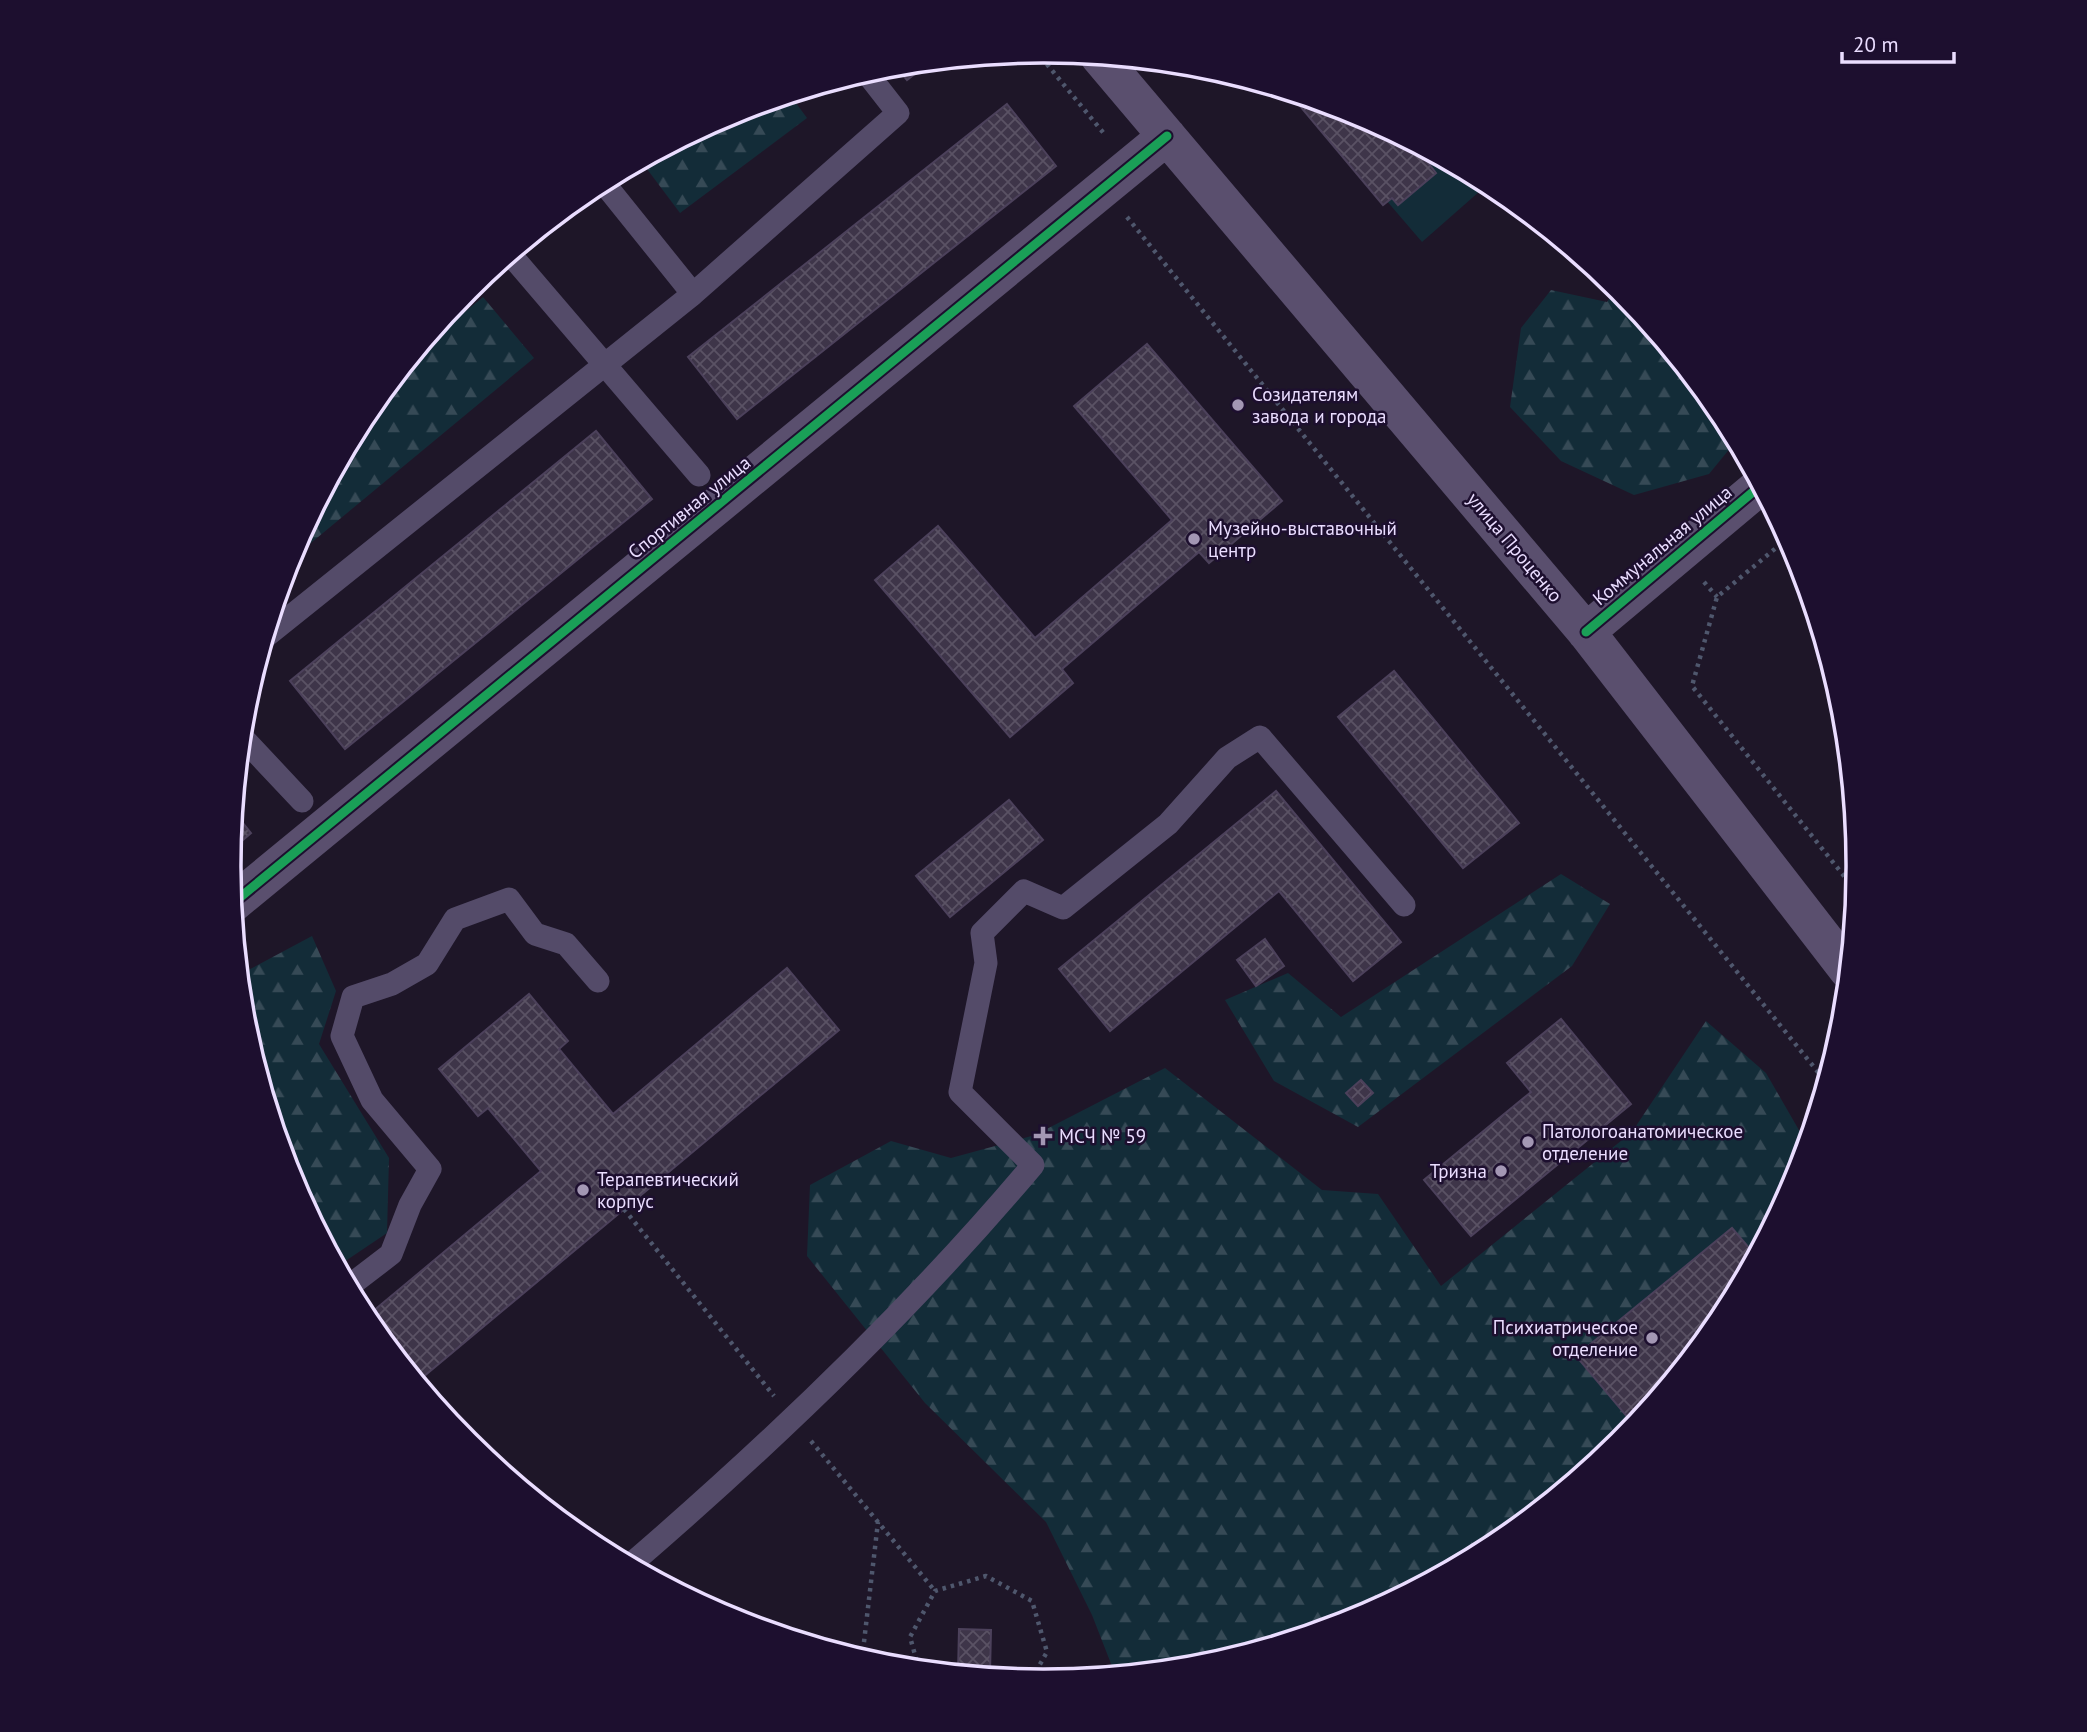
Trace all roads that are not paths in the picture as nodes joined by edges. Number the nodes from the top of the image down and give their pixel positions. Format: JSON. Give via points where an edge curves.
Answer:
{"nodes":[{"id":1,"x":1108,"y":66,"type":"edge"},
{"id":2,"x":873,"y":81,"type":"edge"},
{"id":3,"x":1167,"y":136,"type":"junction"},
{"id":4,"x":610,"y":190,"type":"edge"},
{"id":5,"x":516,"y":261,"type":"edge"},
{"id":6,"x":693,"y":294,"type":"junction"},
{"id":7,"x":605,"y":365,"type":"junction"},
{"id":8,"x":699,"y":475,"type":"dead end"},
{"id":9,"x":1753,"y":492,"type":"edge"},
{"id":10,"x":277,"y":627,"type":"edge"},
{"id":11,"x":1586,"y":632,"type":"junction"},
{"id":12,"x":250,"y":745,"type":"edge"},
{"id":13,"x":302,"y":801,"type":"dead end"},
{"id":14,"x":241,"y":896,"type":"edge"},
{"id":15,"x":1405,"y":905,"type":"dead end"},
{"id":16,"x":1841,"y":960,"type":"edge"},
{"id":17,"x":598,"y":981,"type":"dead end"},
{"id":18,"x":356,"y":1281,"type":"edge"},
{"id":19,"x":638,"y":1558,"type":"edge"}],
"edges":[{"from":1,"to":3,"type":"street","name":"улица Проценко"},
{"from":2,"to":6,"type":"lane","via":[[898,113]]},
{"from":3,"to":11,"type":"street","name":"улица Проценко"},
{"from":3,"to":14,"type":"street","name":"Спортивная улица"},
{"from":4,"to":6,"type":"lane"},
{"from":5,"to":7,"type":"lane"},
{"from":6,"to":7,"type":"lane"},
{"from":7,"to":8,"type":"lane"},
{"from":7,"to":10,"type":"lane"},
{"from":9,"to":11,"type":"street","name":"Коммунальная улица"},
{"from":11,"to":16,"type":"street","name":"улица Проценко"},
{"from":12,"to":13,"type":"lane"},
{"from":15,"to":19,"type":"lane","via":[[1260,737],[1227,758],[1168,824],[1063,908],[1024,891],[982,933],[986,963],[960,1092],[1033,1165],[959,1253],[793,1420]]},
{"from":17,"to":18,"type":"lane","via":[[565,944],[535,934],[509,900],[456,919],[426,964],[392,984],[353,997],[342,1036],[372,1100],[430,1169],[391,1254]]}]}
